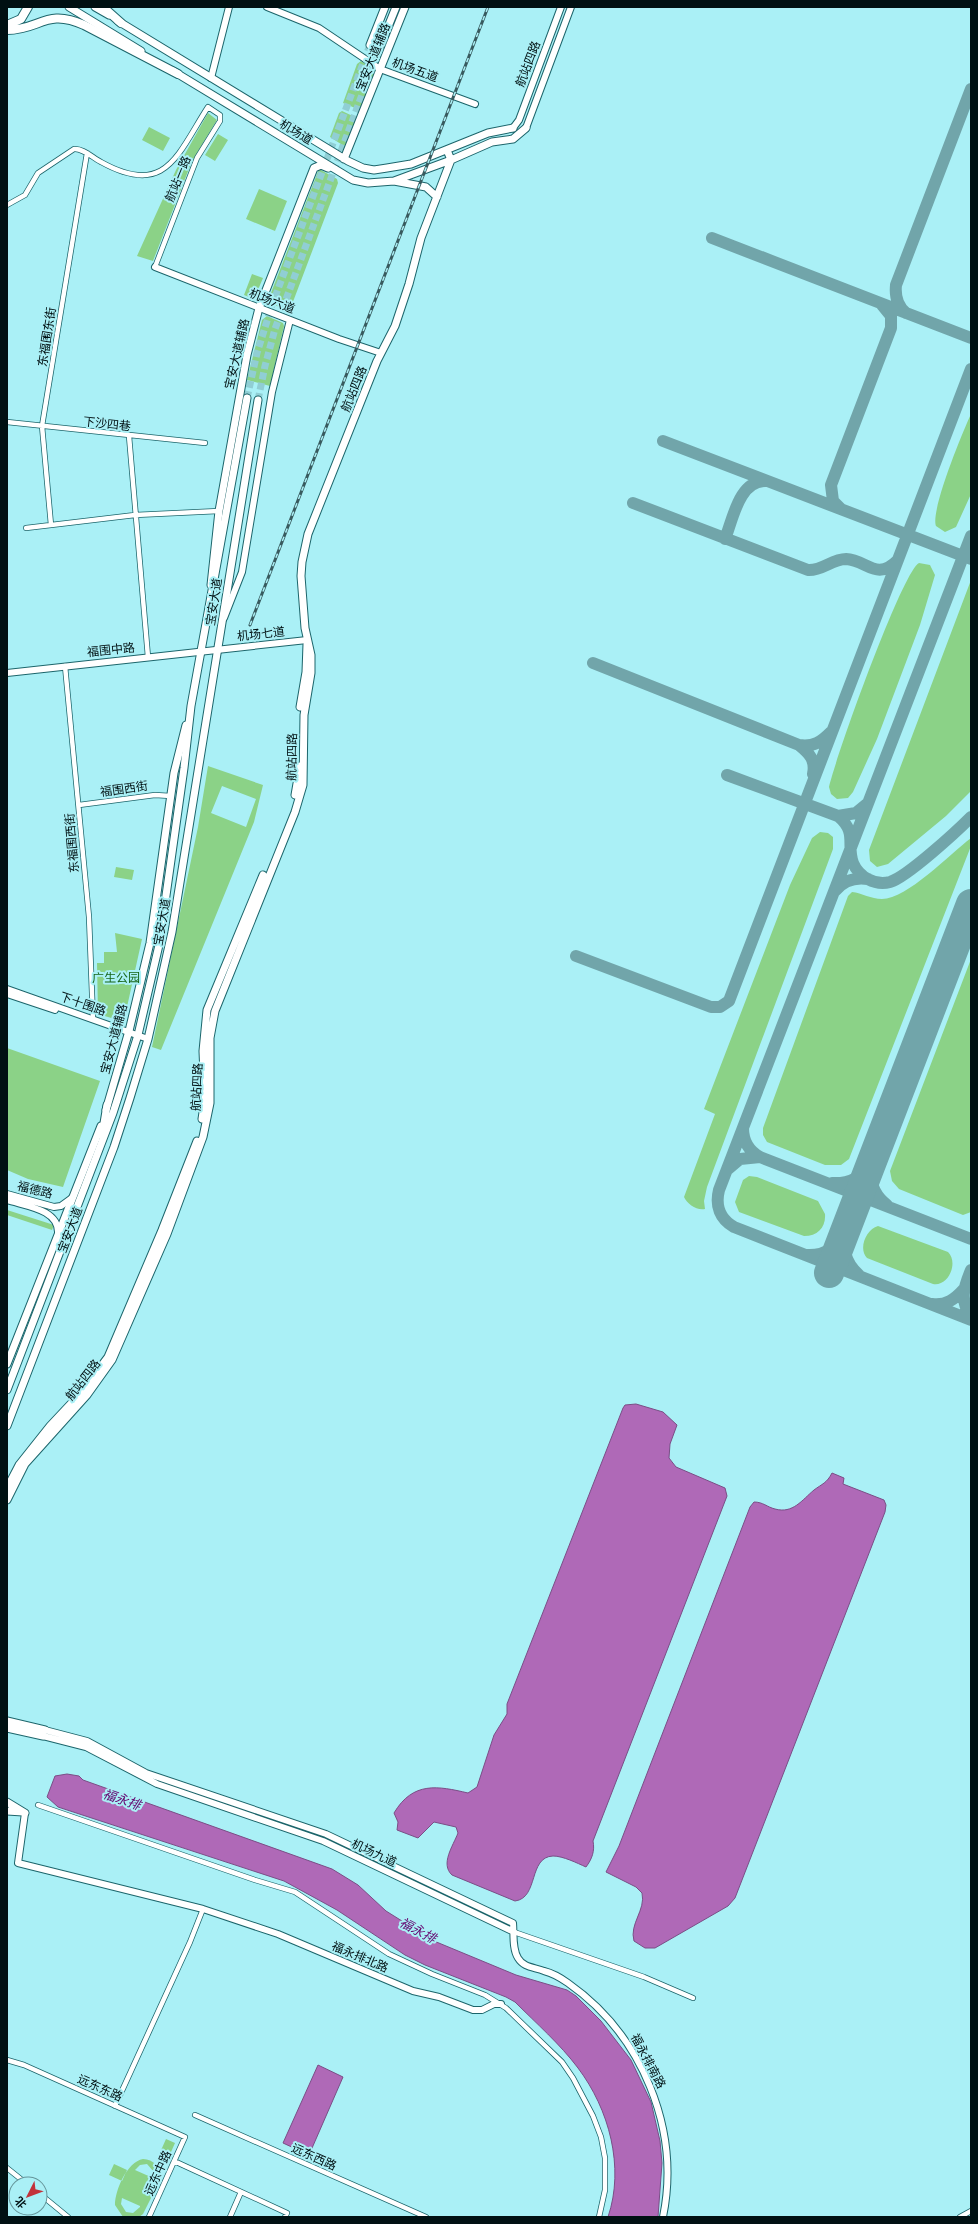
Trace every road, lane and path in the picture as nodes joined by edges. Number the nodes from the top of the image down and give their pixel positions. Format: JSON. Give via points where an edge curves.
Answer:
{"nodes":[{"id":1,"x":28,"y":7,"type":"edge"},
{"id":2,"x":69,"y":7,"type":"edge"},
{"id":3,"x":95,"y":7,"type":"edge"},
{"id":4,"x":102,"y":7,"type":"edge"},
{"id":5,"x":229,"y":7,"type":"edge"},
{"id":6,"x":267,"y":7,"type":"edge"},
{"id":7,"x":385,"y":7,"type":"edge"},
{"id":8,"x":396,"y":7,"type":"edge"},
{"id":9,"x":405,"y":7,"type":"edge"},
{"id":10,"x":561,"y":7,"type":"edge"},
{"id":11,"x":572,"y":7,"type":"edge"},
{"id":12,"x":121,"y":23,"type":"junction"},
{"id":13,"x":7,"y":25,"type":"edge"},
{"id":14,"x":7,"y":30,"type":"edge"},
{"id":15,"x":370,"y":45,"type":"tunnel mouth"},
{"id":16,"x":380,"y":49,"type":"tunnel mouth"},
{"id":17,"x":380,"y":69,"type":"junction"},
{"id":18,"x":178,"y":74,"type":"junction"},
{"id":19,"x":211,"y":78,"type":"junction"},
{"id":20,"x":475,"y":104,"type":"dead end"},
{"id":21,"x":513,"y":128,"type":"joint"},
{"id":22,"x":526,"y":128,"type":"joint"},
{"id":23,"x":447,"y":150,"type":"junction"},
{"id":24,"x":87,"y":154,"type":"junction"},
{"id":25,"x":344,"y":159,"type":"junction"},
{"id":26,"x":450,"y":160,"type":"junction"},
{"id":27,"x":353,"y":180,"type":"junction"},
{"id":28,"x":394,"y":181,"type":"junction"},
{"id":29,"x":437,"y":197,"type":"junction"},
{"id":30,"x":7,"y":205,"type":"edge"},
{"id":31,"x":155,"y":267,"type":"joint"},
{"id":32,"x":259,"y":308,"type":"junction"},
{"id":33,"x":290,"y":320,"type":"junction"},
{"id":34,"x":381,"y":353,"type":"junction"},
{"id":35,"x":247,"y":398,"type":"tunnel mouth"},
{"id":36,"x":258,"y":400,"type":"tunnel mouth"},
{"id":37,"x":7,"y":422,"type":"edge"},
{"id":38,"x":42,"y":426,"type":"junction"},
{"id":39,"x":129,"y":436,"type":"junction"},
{"id":40,"x":205,"y":443,"type":"dead end"},
{"id":41,"x":219,"y":511,"type":"junction"},
{"id":42,"x":135,"y":516,"type":"junction"},
{"id":43,"x":51,"y":525,"type":"junction"},
{"id":44,"x":26,"y":528,"type":"dead end"},
{"id":45,"x":210,"y":597,"type":"junction"},
{"id":46,"x":221,"y":626,"type":"junction"},
{"id":47,"x":307,"y":640,"type":"junction"},
{"id":48,"x":218,"y":649,"type":"junction"},
{"id":49,"x":200,"y":651,"type":"junction"},
{"id":50,"x":148,"y":657,"type":"junction"},
{"id":51,"x":65,"y":666,"type":"junction"},
{"id":52,"x":7,"y":673,"type":"edge"},
{"id":53,"x":191,"y":706,"type":"junction"},
{"id":54,"x":171,"y":796,"type":"junction"},
{"id":55,"x":79,"y":805,"type":"junction"},
{"id":56,"x":7,"y":989,"type":"edge"},
{"id":57,"x":7,"y":994,"type":"edge"},
{"id":58,"x":93,"y":1019,"type":"junction"},
{"id":59,"x":128,"y":1033,"type":"junction"},
{"id":60,"x":138,"y":1036,"type":"junction"},
{"id":61,"x":148,"y":1039,"type":"junction"},
{"id":62,"x":107,"y":1105,"type":"junction"},
{"id":63,"x":98,"y":1154,"type":"junction"},
{"id":64,"x":76,"y":1192,"type":"junction"},
{"id":65,"x":7,"y":1194,"type":"edge"},
{"id":66,"x":7,"y":1200,"type":"edge"},
{"id":67,"x":40,"y":1208,"type":"junction"},
{"id":68,"x":58,"y":1237,"type":"junction"},
{"id":69,"x":7,"y":1364,"type":"edge"},
{"id":70,"x":7,"y":1390,"type":"edge"},
{"id":71,"x":7,"y":1426,"type":"edge"},
{"id":72,"x":7,"y":1488,"type":"edge"},
{"id":73,"x":7,"y":1500,"type":"edge"},
{"id":74,"x":7,"y":1721,"type":"edge"},
{"id":75,"x":7,"y":1728,"type":"edge"},
{"id":76,"x":44,"y":1733,"type":"junction"},
{"id":77,"x":7,"y":1802,"type":"edge"},
{"id":78,"x":38,"y":1805,"type":"dead end"},
{"id":79,"x":7,"y":1811,"type":"edge"},
{"id":80,"x":25,"y":1813,"type":"junction"},
{"id":81,"x":202,"y":1909,"type":"junction"},
{"id":82,"x":513,"y":1923,"type":"joint"},
{"id":83,"x":514,"y":1932,"type":"junction"},
{"id":84,"x":693,"y":1998,"type":"dead end"},
{"id":85,"x":502,"y":2004,"type":"junction"},
{"id":86,"x":7,"y":2060,"type":"edge"},
{"id":87,"x":115,"y":2106,"type":"junction"},
{"id":88,"x":195,"y":2115,"type":"dead end"},
{"id":89,"x":185,"y":2137,"type":"joint"},
{"id":90,"x":174,"y":2161,"type":"junction"},
{"id":91,"x":7,"y":2168,"type":"edge"},
{"id":92,"x":17,"y":2176,"type":"edge"},
{"id":93,"x":241,"y":2192,"type":"junction"},
{"id":94,"x":48,"y":2201,"type":"edge"},
{"id":95,"x":971,"y":2211,"type":"edge"},
{"id":96,"x":68,"y":2217,"type":"edge"},
{"id":97,"x":149,"y":2217,"type":"edge"},
{"id":98,"x":230,"y":2217,"type":"edge"},
{"id":99,"x":285,"y":2217,"type":"edge"},
{"id":100,"x":426,"y":2217,"type":"edge"},
{"id":101,"x":599,"y":2217,"type":"edge"},
{"id":102,"x":663,"y":2217,"type":"edge"},
{"id":103,"x":960,"y":2217,"type":"edge"}],
"edges":[{"from":1,"to":13,"type":"highway","via":[[21,19]]},
{"from":2,"to":18,"type":"main road","name":"机场道"},
{"from":3,"to":12,"type":"main road","name":"机场道"},
{"from":4,"to":12,"type":"highway"},
{"from":5,"to":19,"type":"street"},
{"from":6,"to":17,"type":"street","name":"机场五道","via":[[319,28]]},
{"from":7,"to":15,"type":"main road"},
{"from":8,"to":16,"type":"main road"},
{"from":9,"to":17,"type":"main road","name":"宝安大道辅路"},
{"from":10,"to":21,"type":"street","name":"航站四路","via":[[519,120]]},
{"from":11,"to":22,"type":"street","name":"航站四路"},
{"from":12,"to":19,"type":"main road","name":"机场道"},
{"from":14,"to":18,"type":"highway","via":[[20,29],[49,18],[68,19]]},
{"from":17,"to":20,"type":"street","name":"机场五道"},
{"from":17,"to":25,"type":"main road","name":"宝安大道辅路"},
{"from":18,"to":27,"type":"main road","name":"机场道"},
{"from":19,"to":25,"type":"main road","name":"机场道"},
{"from":21,"to":23,"type":"main road","name":"机场道","via":[[488,133]]},
{"from":22,"to":26,"type":"main road","name":"机场道","via":[[513,139],[492,142]]},
{"from":23,"to":25,"type":"main road","name":"机场道","via":[[411,164],[374,170]]},
{"from":23,"to":26,"type":"main road"},
{"from":24,"to":30,"type":"street","via":[[77,149],[70,151],[38,173],[25,195]]},
{"from":24,"to":31,"type":"street","name":"航站一路","via":[[106,165],[133,174],[148,176],[159,173],[176,156],[208,107],[220,115],[220,121],[197,158]]},
{"from":24,"to":38,"type":"street","name":"东福围东街"},
{"from":26,"to":28,"type":"main road","name":"机场道"},
{"from":26,"to":29,"type":"main road","name":"航站四路"},
{"from":27,"to":28,"type":"main road","name":"机场道","via":[[368,183]]},
{"from":27,"to":32,"type":"main road","name":"宝安大道辅路","via":[[321,165],[314,168]]},
{"from":28,"to":29,"type":"main road","via":[[426,187]]},
{"from":29,"to":34,"type":"main road","name":"航站四路","via":[[415,255],[400,313]]},
{"from":31,"to":32,"type":"street","name":"机场六道"},
{"from":32,"to":33,"type":"street","name":"机场六道"},
{"from":32,"to":41,"type":"main road","name":"宝安大道辅路","via":[[238,398]]},
{"from":33,"to":34,"type":"street","name":"机场六道"},
{"from":33,"to":46,"type":"street","via":[[272,392],[242,572]]},
{"from":34,"to":47,"type":"main road","name":"航站四路","via":[[308,534],[301,576]]},
{"from":35,"to":45,"type":"main road","name":"宝安大道"},
{"from":36,"to":46,"type":"main road","name":"宝安大道"},
{"from":37,"to":38,"type":"street","name":"下沙四巷"},
{"from":38,"to":39,"type":"street","name":"下沙四巷"},
{"from":38,"to":43,"type":"street","name":"东福围东街"},
{"from":39,"to":40,"type":"street","name":"下沙四巷"},
{"from":39,"to":42,"type":"street"},
{"from":41,"to":42,"type":"street"},
{"from":41,"to":45,"type":"main road","name":"宝安大道辅路"},
{"from":42,"to":43,"type":"street"},
{"from":42,"to":50,"type":"street"},
{"from":43,"to":44,"type":"street"},
{"from":45,"to":49,"type":"main road","name":"宝安大道"},
{"from":46,"to":48,"type":"main road","name":"宝安大道"},
{"from":47,"to":48,"type":"street","name":"机场七道"},
{"from":47,"to":72,"type":"main road","name":"航站四路","via":[[306,672],[298,728],[298,784],[291,810],[207,1010],[203,1051],[205,1100],[199,1135],[108,1357],[81,1394],[19,1464]]},
{"from":47,"to":73,"type":"main road","name":"航站四路","via":[[311,654],[311,673],[304,715],[303,785],[295,812],[215,1011],[210,1038],[210,1103],[203,1137],[167,1234],[112,1360],[87,1395],[26,1464]]},
{"from":48,"to":49,"type":"street","name":"福围中路"},
{"from":48,"to":61,"type":"main road","name":"宝安大道","via":[[172,932]]},
{"from":49,"to":50,"type":"street","name":"福围中路"},
{"from":49,"to":53,"type":"main road","name":"宝安大道"},
{"from":50,"to":51,"type":"street","name":"福围中路"},
{"from":51,"to":52,"type":"street","name":"福围中路"},
{"from":51,"to":55,"type":"street","name":"东福围西街"},
{"from":53,"to":54,"type":"main road","name":"宝安大道辅路"},
{"from":53,"to":60,"type":"main road","name":"宝安大道","via":[[159,945]]},
{"from":54,"to":55,"type":"street","name":"福围西街","via":[[155,795]]},
{"from":54,"to":59,"type":"main road","name":"宝安大道辅路","via":[[150,944]]},
{"from":55,"to":58,"type":"street","name":"东福围西街","via":[[89,917]]},
{"from":56,"to":58,"type":"street","name":"下十围路"},
{"from":57,"to":59,"type":"street","name":"下十围路"},
{"from":58,"to":59,"type":"street","name":"下十围路"},
{"from":59,"to":60,"type":"street","name":"下十围路"},
{"from":59,"to":62,"type":"main road","name":"宝安大道辅路"},
{"from":60,"to":61,"type":"street","name":"下十围路"},
{"from":60,"to":63,"type":"main road","name":"宝安大道"},
{"from":61,"to":71,"type":"main road","name":"宝安大道","via":[[114,1147]]},
{"from":62,"to":63,"type":"main road"},
{"from":62,"to":64,"type":"main road","name":"宝安大道辅路"},
{"from":63,"to":70,"type":"main road","name":"宝安大道"},
{"from":64,"to":67,"type":"street","name":"福德路","via":[[61,1206]]},
{"from":64,"to":68,"type":"main road","name":"宝安大道辅路"},
{"from":65,"to":67,"type":"street","name":"福德路"},
{"from":66,"to":67,"type":"street","name":"福德路"},
{"from":67,"to":68,"type":"street","name":"福德路","via":[[58,1225]]},
{"from":68,"to":69,"type":"main road","name":"宝安大道辅路"},
{"from":74,"to":76,"type":"main road"},
{"from":75,"to":76,"type":"main road"},
{"from":76,"to":82,"type":"street","name":"机场九道","via":[[87,1741],[152,1775],[310,1828]]},
{"from":76,"to":83,"type":"street","name":"机场九道","via":[[86,1747],[157,1784],[323,1841]]},
{"from":77,"to":80,"type":"main road"},
{"from":78,"to":85,"type":"street","via":[[295,1892],[389,1954]]},
{"from":79,"to":80,"type":"main road"},
{"from":80,"to":81,"type":"street","name":"福永排北路","via":[[18,1863]]},
{"from":81,"to":85,"type":"street","name":"福永排北路","via":[[278,1934],[413,1991],[439,1997],[473,2010]]},
{"from":81,"to":87,"type":"street"},
{"from":82,"to":83,"type":"street","name":"福永排南路"},
{"from":83,"to":84,"type":"street","name":"机场九道","via":[[644,1976]]},
{"from":83,"to":102,"type":"street","name":"福永排南路","via":[[514,1949],[522,1964],[556,1976],[588,1999],[621,2035],[646,2077],[655,2099],[665,2143],[667,2188]]},
{"from":85,"to":101,"type":"street","via":[[562,2062],[593,2116],[605,2158],[604,2190]]},
{"from":86,"to":87,"type":"street","name":"远东东路"},
{"from":87,"to":89,"type":"street","name":"远东东路"},
{"from":88,"to":100,"type":"street","name":"远东西路"},
{"from":89,"to":90,"type":"street","name":"远东中路"},
{"from":90,"to":93,"type":"street"},
{"from":90,"to":97,"type":"street","name":"远东中路"},
{"from":91,"to":92,"type":"street"},
{"from":93,"to":98,"type":"street"},
{"from":93,"to":99,"type":"street","via":[[287,2212]]},
{"from":94,"to":96,"type":"street"},
{"from":95,"to":103,"type":"street"}]}
